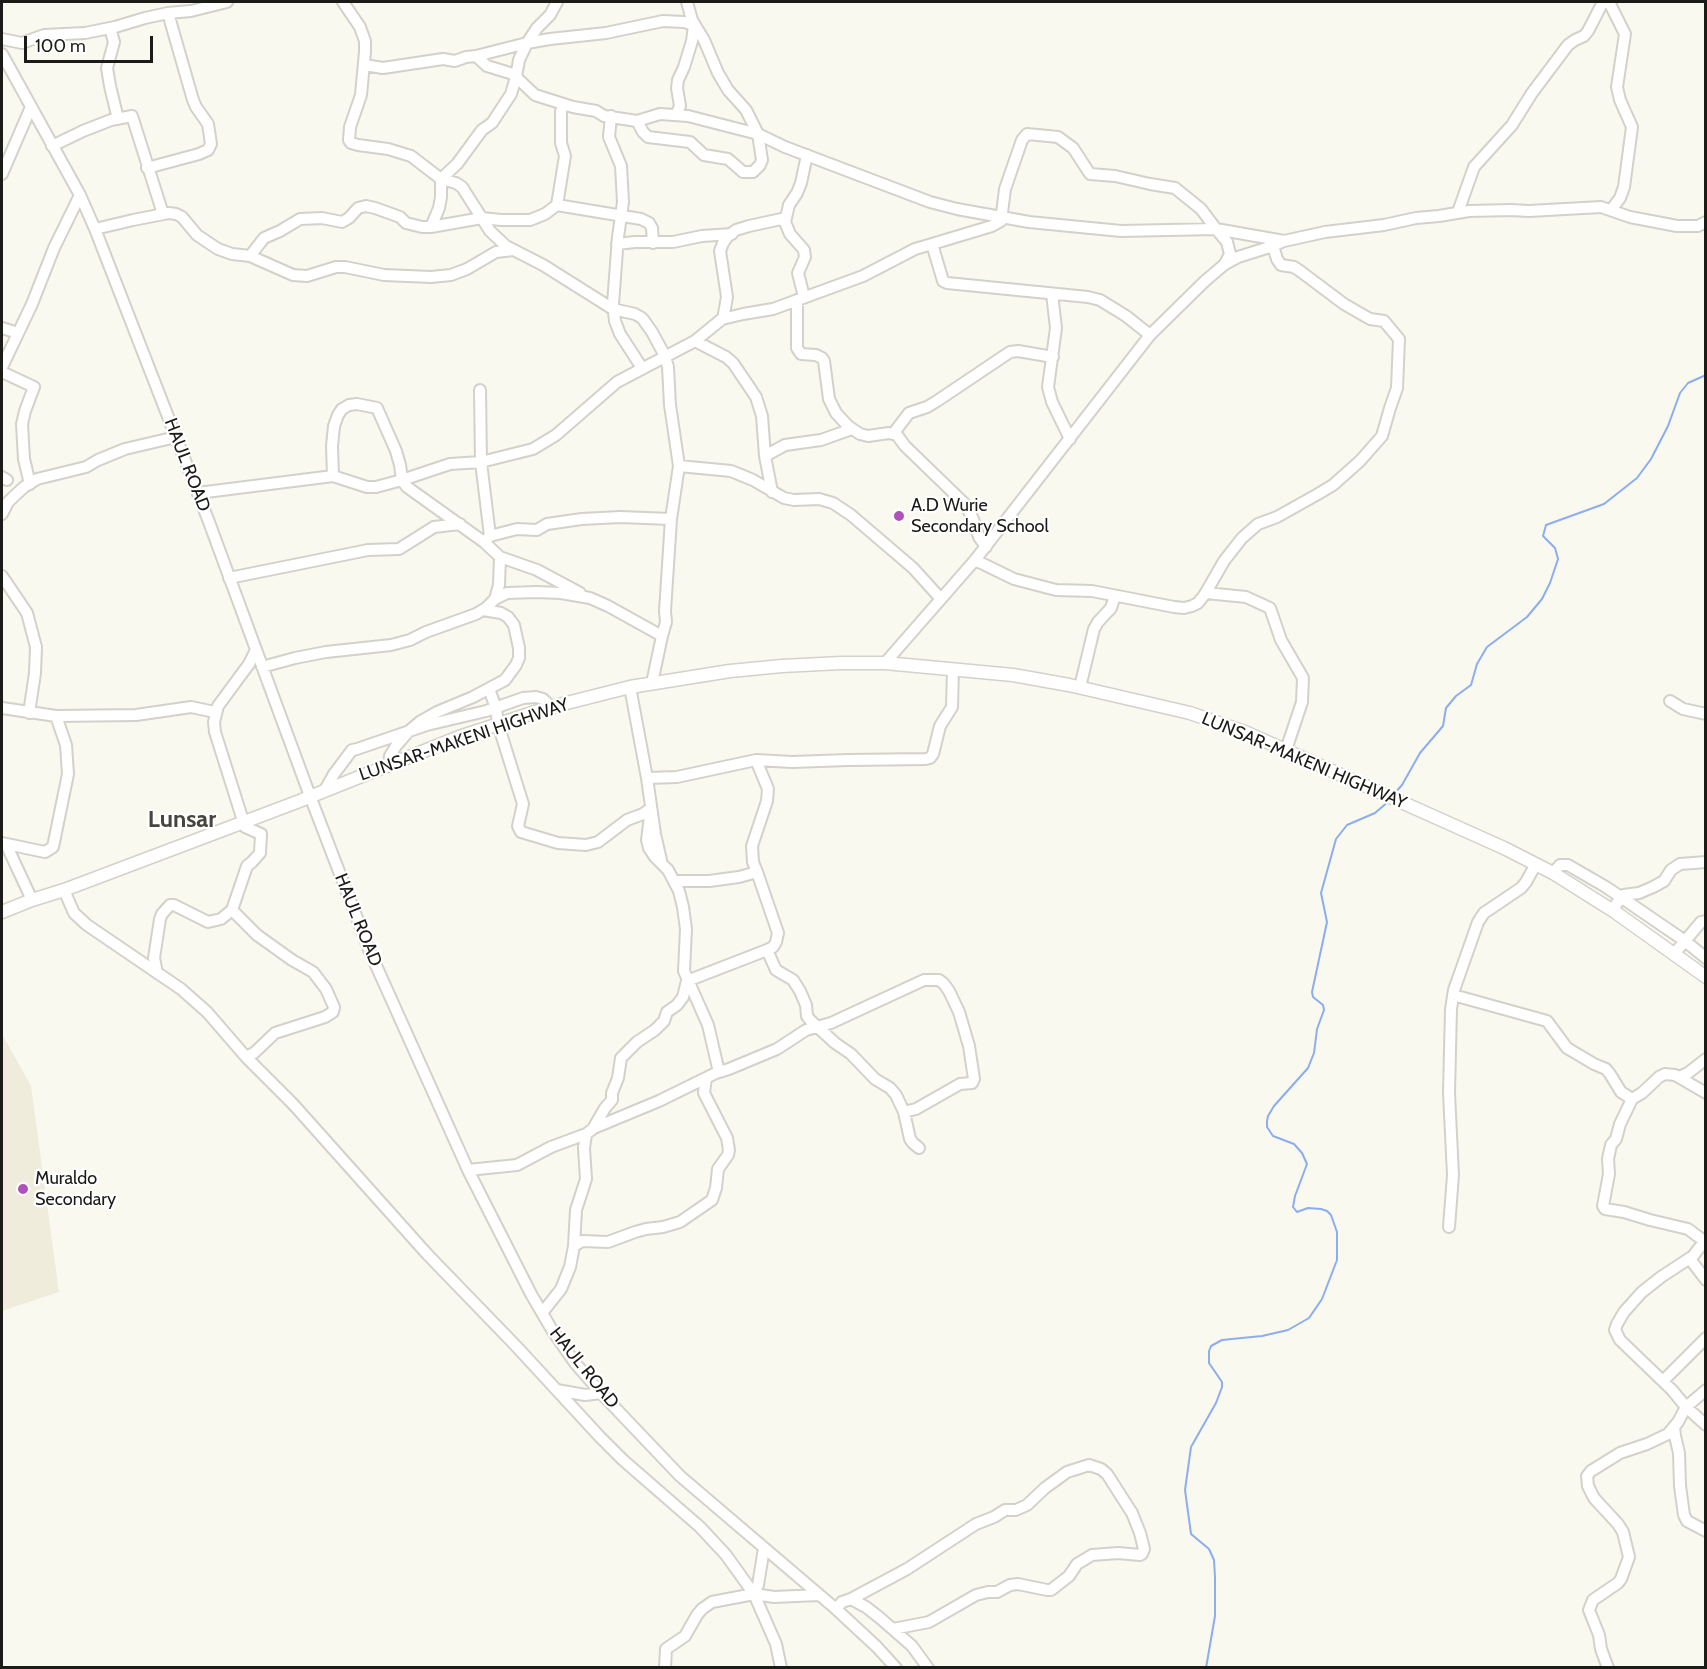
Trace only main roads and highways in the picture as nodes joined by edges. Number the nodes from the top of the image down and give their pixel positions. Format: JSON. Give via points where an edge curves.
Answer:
{"nodes":[{"id":1,"x":2,"y":912,"type":"edge"},
{"id":2,"x":1706,"y":977,"type":"edge"}],
"edges":[{"from":1,"to":2,"type":"main road","name":"LUNSAR-MAKENI HIGHWAY","via":[[459,737],[551,707],[652,682],[730,671],[885,663],[1013,675],[1080,687],[1190,713],[1245,732],[1553,873]]}]}
